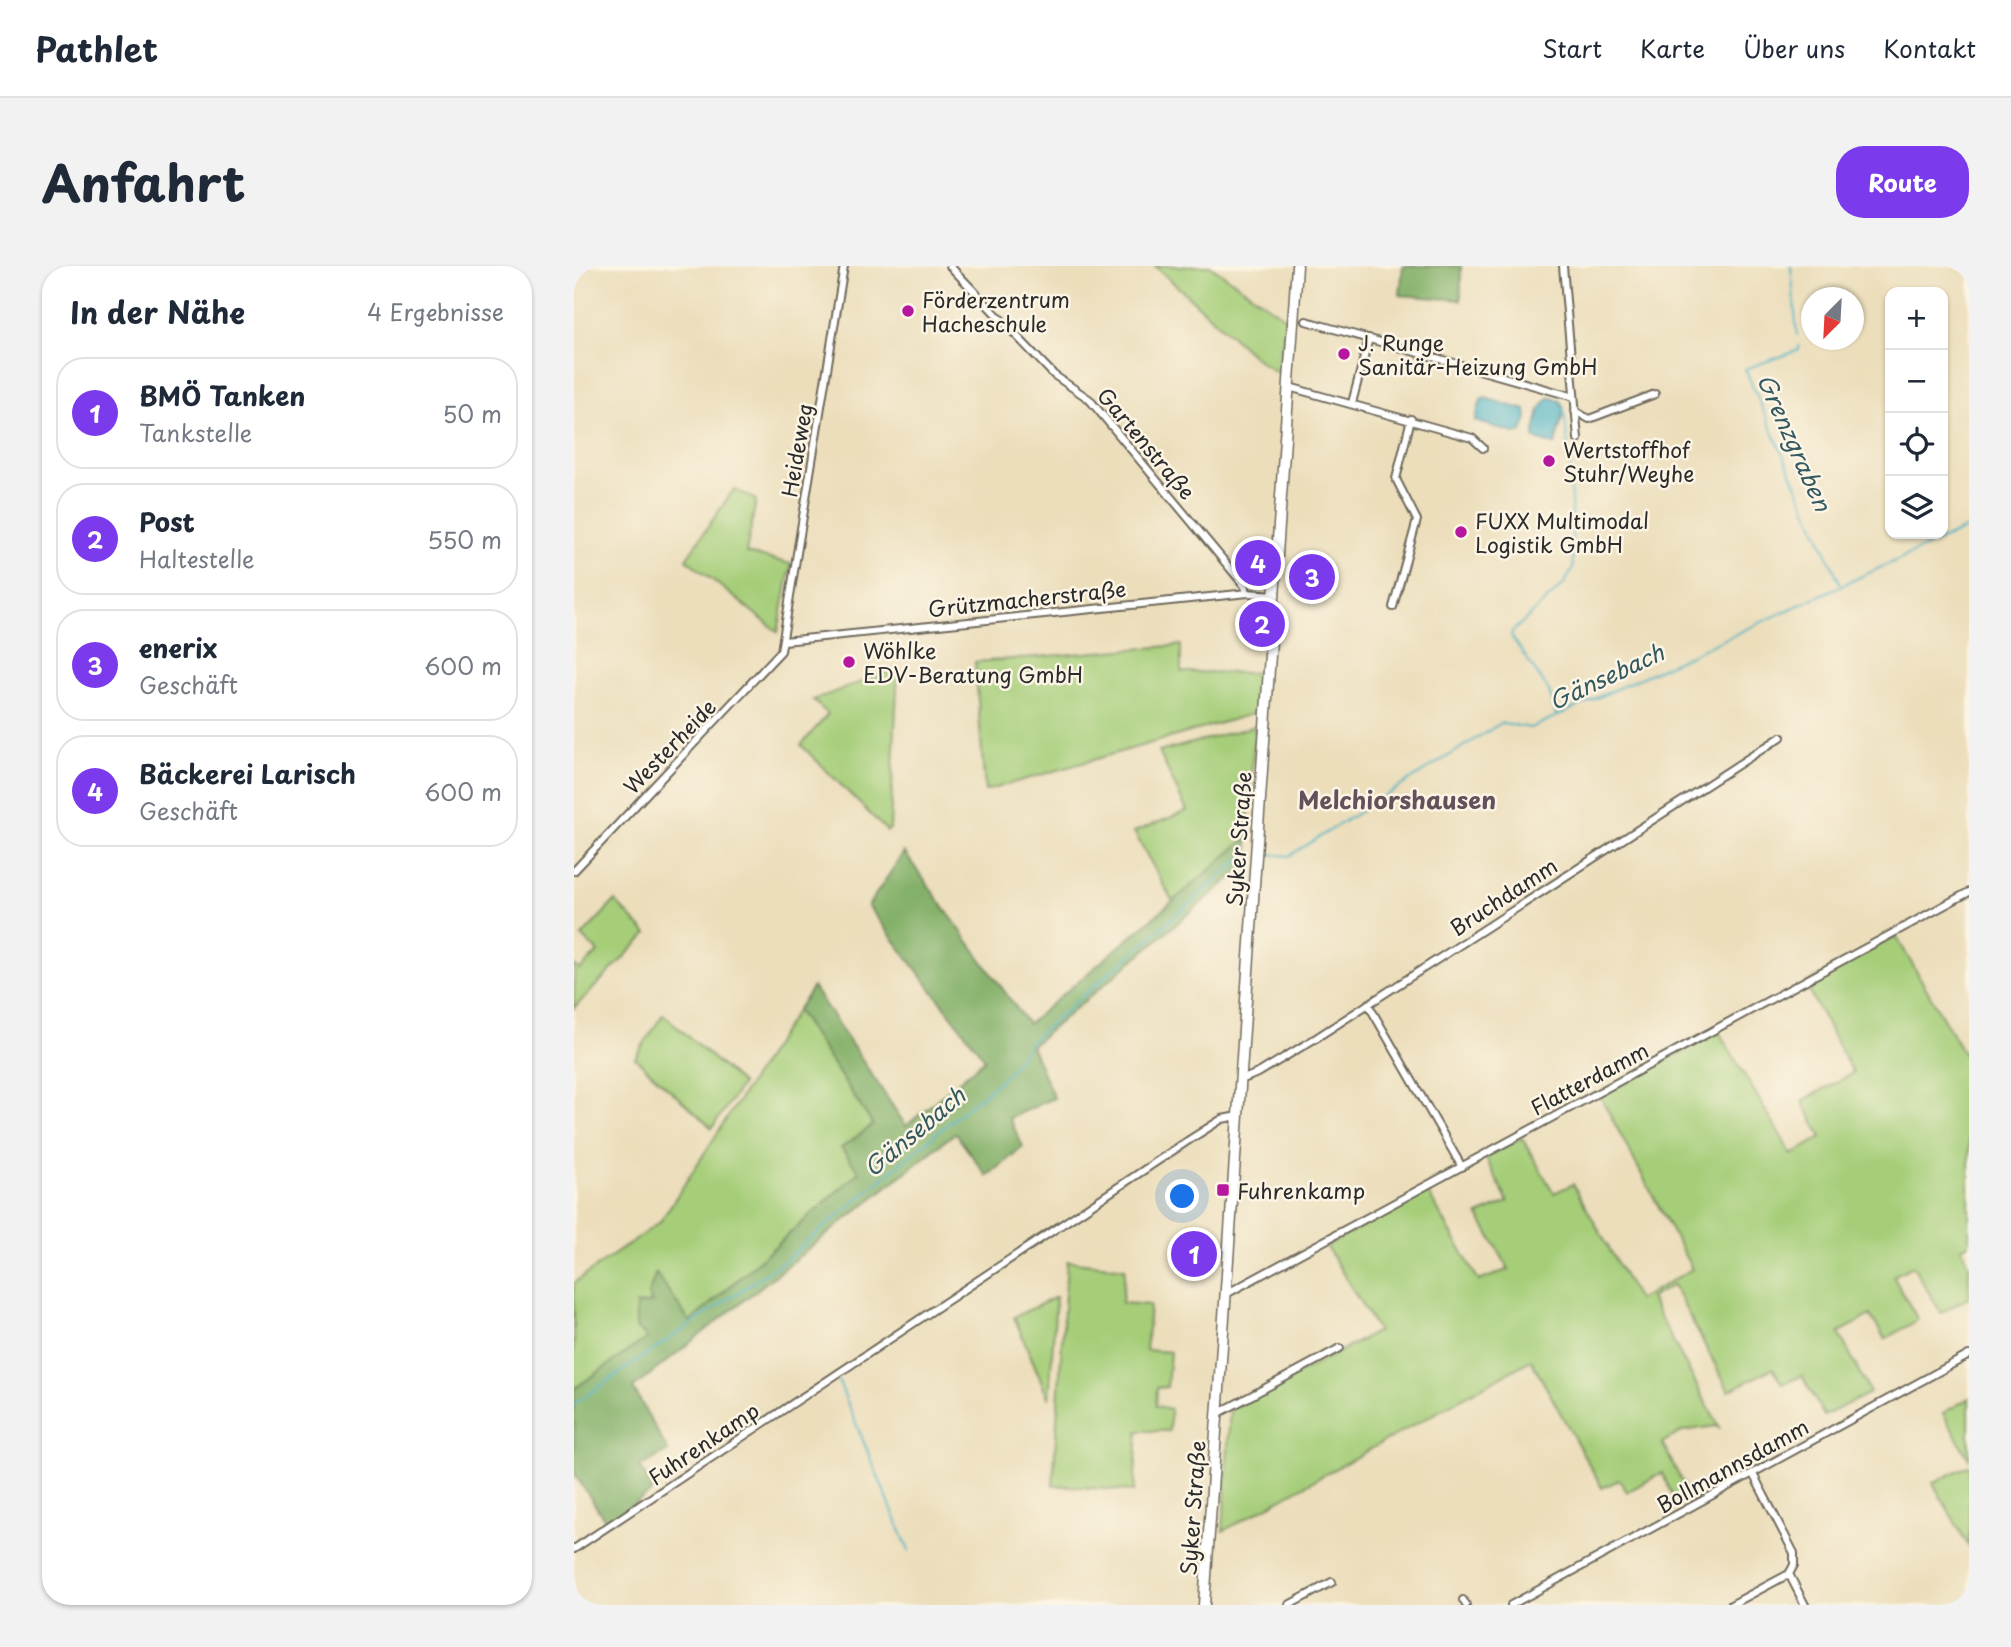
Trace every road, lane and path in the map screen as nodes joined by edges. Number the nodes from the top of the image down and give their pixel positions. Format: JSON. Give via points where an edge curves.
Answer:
{"nodes":[{"id":1,"x":844,"y":266,"type":"edge"},
{"id":2,"x":950,"y":266,"type":"edge"},
{"id":3,"x":1297,"y":266,"type":"edge"},
{"id":4,"x":1563,"y":266,"type":"edge"},
{"id":5,"x":1306,"y":321,"type":"dead end"},
{"id":6,"x":1369,"y":338,"type":"junction"},
{"id":7,"x":1289,"y":387,"type":"junction"},
{"id":8,"x":1655,"y":394,"type":"dead end"},
{"id":9,"x":1574,"y":397,"type":"junction"},
{"id":10,"x":1352,"y":403,"type":"junction"},
{"id":11,"x":1575,"y":411,"type":"junction"},
{"id":12,"x":1411,"y":419,"type":"junction"},
{"id":13,"x":1578,"y":439,"type":"dead end"},
{"id":14,"x":1483,"y":448,"type":"dead end"},
{"id":15,"x":1248,"y":593,"type":"junction"},
{"id":16,"x":1275,"y":595,"type":"junction"},
{"id":17,"x":1393,"y":607,"type":"dead end"},
{"id":18,"x":784,"y":641,"type":"junction"},
{"id":19,"x":1781,"y":737,"type":"dead end"},
{"id":20,"x":574,"y":871,"type":"edge"},
{"id":21,"x":1969,"y":892,"type":"edge"},
{"id":22,"x":1368,"y":1004,"type":"junction"},
{"id":23,"x":1241,"y":1080,"type":"junction"},
{"id":24,"x":1238,"y":1116,"type":"junction"},
{"id":25,"x":1462,"y":1167,"type":"junction"},
{"id":26,"x":1226,"y":1294,"type":"junction"},
{"id":27,"x":1339,"y":1348,"type":"dead end"},
{"id":28,"x":1969,"y":1355,"type":"edge"},
{"id":29,"x":1217,"y":1414,"type":"junction"},
{"id":30,"x":1753,"y":1474,"type":"junction"},
{"id":31,"x":574,"y":1549,"type":"edge"},
{"id":32,"x":1789,"y":1574,"type":"junction"},
{"id":33,"x":1332,"y":1582,"type":"dead end"},
{"id":34,"x":1204,"y":1605,"type":"edge"},
{"id":35,"x":1289,"y":1605,"type":"edge"},
{"id":36,"x":1511,"y":1605,"type":"edge"},
{"id":37,"x":1731,"y":1605,"type":"edge"},
{"id":38,"x":1805,"y":1605,"type":"edge"}],
"edges":[{"from":1,"to":18,"type":"street","name":"Heideweg"},
{"from":2,"to":15,"type":"street","name":"Gartenstraße","via":[[1054,375],[1089,399]]},
{"from":3,"to":7,"type":"main road","name":"Syker Straße"},
{"from":4,"to":9,"type":"street"},
{"from":5,"to":6,"type":"street"},
{"from":6,"to":9,"type":"street"},
{"from":6,"to":10,"type":"street"},
{"from":7,"to":10,"type":"street"},
{"from":7,"to":16,"type":"main road","name":"Syker Straße"},
{"from":8,"to":11,"type":"street","via":[[1589,419]]},
{"from":9,"to":11,"type":"street"},
{"from":10,"to":12,"type":"street"},
{"from":11,"to":13,"type":"street"},
{"from":12,"to":14,"type":"street","via":[[1472,438]]},
{"from":12,"to":17,"type":"street","via":[[1396,479],[1414,511],[1416,528]]},
{"from":15,"to":16,"type":"street","name":"Grützmacherstraße"},
{"from":15,"to":18,"type":"street","name":"Grützmacherstraße"},
{"from":16,"to":23,"type":"main road","name":"Syker Straße"},
{"from":18,"to":20,"type":"street","name":"Westerheide","via":[[776,659]]},
{"from":19,"to":22,"type":"street","name":"Bruchdamm"},
{"from":21,"to":25,"type":"street","name":"Flatterdamm"},
{"from":22,"to":23,"type":"street","name":"Bruchdamm"},
{"from":22,"to":25,"type":"street"},
{"from":23,"to":24,"type":"main road","name":"Syker Straße"},
{"from":24,"to":26,"type":"main road","name":"Syker Straße"},
{"from":24,"to":31,"type":"street","name":"Fuhrenkamp","via":[[1222,1119],[1189,1140]]},
{"from":25,"to":26,"type":"street","name":"Flatterdamm"},
{"from":26,"to":29,"type":"main road","name":"Syker Straße"},
{"from":27,"to":29,"type":"street","name":"Syker Straße"},
{"from":28,"to":30,"type":"street","name":"Bollmannsdamm"},
{"from":29,"to":34,"type":"main road","name":"Syker Straße"},
{"from":30,"to":32,"type":"street","via":[[1794,1553]]},
{"from":30,"to":36,"type":"street","name":"Bollmannsdamm"},
{"from":32,"to":37,"type":"street"},
{"from":32,"to":38,"type":"street"},
{"from":33,"to":35,"type":"street"}]}
